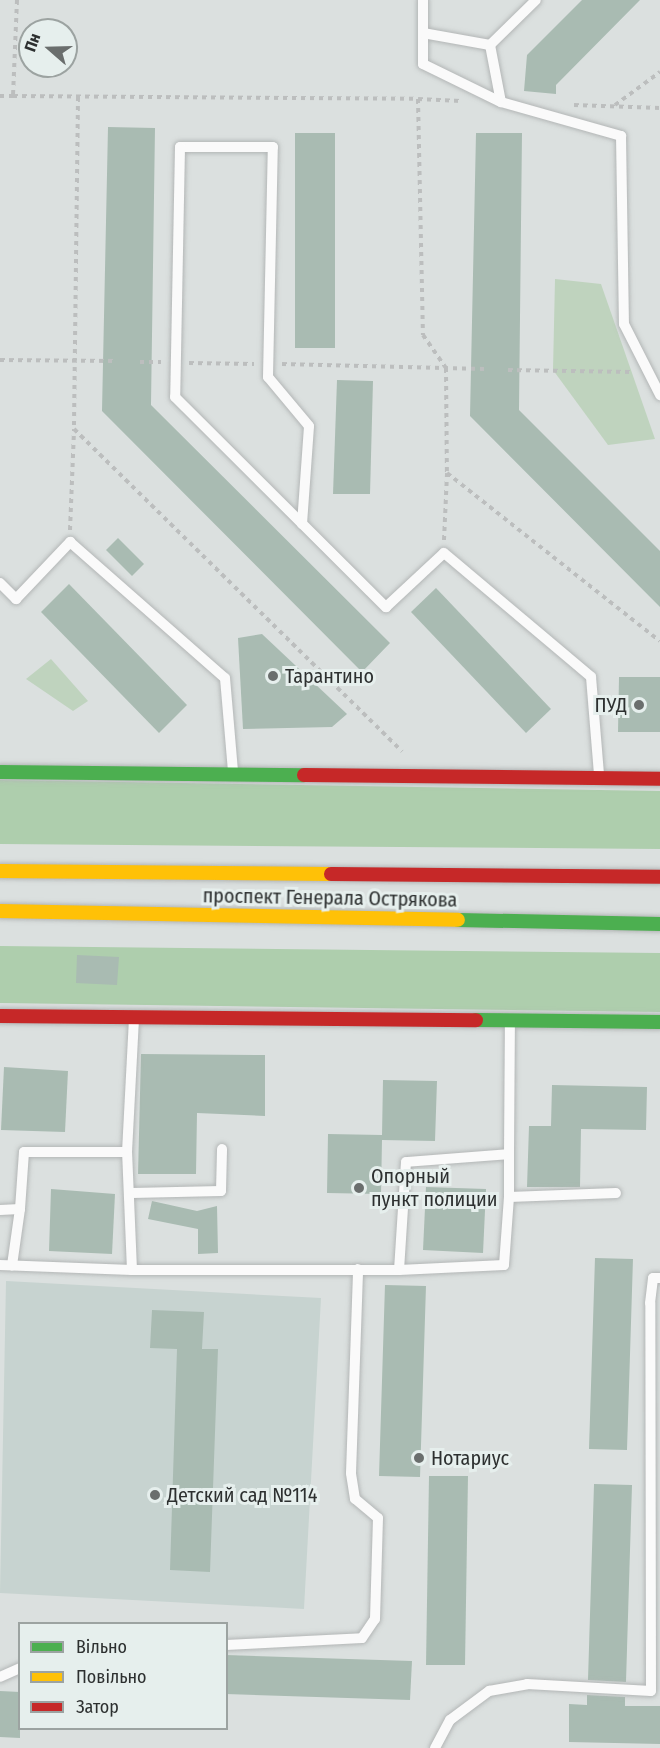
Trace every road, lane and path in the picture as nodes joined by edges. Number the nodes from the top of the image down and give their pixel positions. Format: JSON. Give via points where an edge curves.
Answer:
{"nodes":[{"id":1,"x":17,"y":0,"type":"edge"},
{"id":2,"x":423,"y":0,"type":"edge"},
{"id":3,"x":536,"y":0,"type":"edge"},
{"id":4,"x":423,"y":33,"type":"junction"},
{"id":5,"x":490,"y":45,"type":"junction"},
{"id":6,"x":660,"y":72,"type":"edge"},
{"id":7,"x":0,"y":96,"type":"edge"},
{"id":8,"x":13,"y":96,"type":"junction"},
{"id":9,"x":78,"y":97,"type":"junction"},
{"id":10,"x":501,"y":102,"type":"junction"},
{"id":11,"x":613,"y":106,"type":"dead end"},
{"id":12,"x":0,"y":360,"type":"edge"},
{"id":13,"x":75,"y":360,"type":"junction"},
{"id":14,"x":116,"y":361,"type":"dead end"},
{"id":15,"x":140,"y":362,"type":"dead end"},
{"id":16,"x":175,"y":363,"type":"junction"},
{"id":17,"x":268,"y":364,"type":"junction"},
{"id":18,"x":446,"y":368,"type":"junction"},
{"id":19,"x":484,"y":369,"type":"dead end"},
{"id":20,"x":508,"y":370,"type":"dead end"},
{"id":21,"x":651,"y":372,"type":"junction"},
{"id":22,"x":660,"y":395,"type":"edge"},
{"id":23,"x":74,"y":429,"type":"junction"},
{"id":24,"x":447,"y":473,"type":"junction"},
{"id":25,"x":302,"y":524,"type":"junction"},
{"id":26,"x":70,"y":542,"type":"junction"},
{"id":27,"x":444,"y":553,"type":"junction"},
{"id":28,"x":0,"y":583,"type":"edge"},
{"id":29,"x":660,"y":640,"type":"edge"},
{"id":30,"x":409,"y":758,"type":"dead end"},
{"id":31,"x":0,"y":772,"type":"edge"},
{"id":32,"x":233,"y":775,"type":"junction"},
{"id":33,"x":599,"y":778,"type":"junction"},
{"id":34,"x":660,"y":779,"type":"edge"},
{"id":35,"x":0,"y":871,"type":"edge"},
{"id":36,"x":660,"y":877,"type":"edge"},
{"id":37,"x":0,"y":911,"type":"edge"},
{"id":38,"x":660,"y":924,"type":"edge"},
{"id":39,"x":0,"y":1016,"type":"edge"},
{"id":40,"x":134,"y":1017,"type":"junction"},
{"id":41,"x":510,"y":1020,"type":"junction"},
{"id":42,"x":660,"y":1022,"type":"edge"},
{"id":43,"x":222,"y":1149,"type":"dead end"},
{"id":44,"x":127,"y":1152,"type":"junction"},
{"id":45,"x":509,"y":1154,"type":"junction"},
{"id":46,"x":132,"y":1193,"type":"junction"},
{"id":47,"x":616,"y":1193,"type":"dead end"},
{"id":48,"x":509,"y":1197,"type":"junction"},
{"id":49,"x":20,"y":1209,"type":"junction"},
{"id":50,"x":0,"y":1210,"type":"edge"},
{"id":51,"x":6,"y":1265,"type":"edge"},
{"id":52,"x":358,"y":1269,"type":"junction"},
{"id":53,"x":132,"y":1270,"type":"junction"},
{"id":54,"x":399,"y":1270,"type":"junction"},
{"id":55,"x":660,"y":1278,"type":"edge"},
{"id":56,"x":228,"y":1645,"type":"edge"},
{"id":57,"x":18,"y":1669,"type":"edge"},
{"id":58,"x":0,"y":1677,"type":"edge"},
{"id":59,"x":656,"y":1691,"type":"edge"},
{"id":60,"x":435,"y":1748,"type":"edge"}],
"edges":[{"from":1,"to":8,"type":"path"},
{"from":2,"to":4,"type":"lane"},
{"from":3,"to":5,"type":"lane"},
{"from":4,"to":5,"type":"lane"},
{"from":4,"to":10,"type":"lane","via":[[423,64]]},
{"from":5,"to":10,"type":"lane"},
{"from":6,"to":11,"type":"path"},
{"from":7,"to":8,"type":"path"},
{"from":8,"to":9,"type":"path"},
{"from":9,"to":13,"type":"path"},
{"from":9,"to":18,"type":"path","via":[[418,99],[423,335]]},
{"from":10,"to":21,"type":"lane","via":[[621,136],[624,324]]},
{"from":12,"to":13,"type":"path"},
{"from":13,"to":14,"type":"path"},
{"from":13,"to":23,"type":"path"},
{"from":15,"to":16,"type":"path"},
{"from":16,"to":17,"type":"path"},
{"from":16,"to":17,"type":"lane","via":[[180,147],[273,147]]},
{"from":16,"to":25,"type":"lane","via":[[174,397]]},
{"from":17,"to":18,"type":"path"},
{"from":17,"to":25,"type":"lane","via":[[268,377],[309,426]]},
{"from":18,"to":19,"type":"path"},
{"from":18,"to":24,"type":"path"},
{"from":20,"to":21,"type":"path"},
{"from":21,"to":22,"type":"lane"},
{"from":23,"to":26,"type":"path"},
{"from":23,"to":30,"type":"path"},
{"from":24,"to":27,"type":"path"},
{"from":24,"to":29,"type":"path"},
{"from":25,"to":27,"type":"lane","via":[[386,607]]},
{"from":26,"to":28,"type":"lane","via":[[16,599]]},
{"from":26,"to":32,"type":"lane","via":[[225,678]]},
{"from":27,"to":33,"type":"lane","via":[[591,677]]},
{"from":31,"to":32,"type":"street"},
{"from":32,"to":33,"type":"street"},
{"from":33,"to":34,"type":"street"},
{"from":35,"to":36,"type":"street","name":"проспект Генерала Острякова"},
{"from":37,"to":38,"type":"street","name":"проспект Генерала Острякова"},
{"from":39,"to":40,"type":"street"},
{"from":40,"to":41,"type":"street"},
{"from":40,"to":44,"type":"lane"},
{"from":41,"to":42,"type":"street"},
{"from":41,"to":45,"type":"lane"},
{"from":43,"to":46,"type":"lane","via":[[221,1191]]},
{"from":44,"to":46,"type":"lane"},
{"from":44,"to":49,"type":"lane","via":[[24,1152]]},
{"from":45,"to":48,"type":"lane"},
{"from":45,"to":54,"type":"lane","via":[[406,1162]]},
{"from":46,"to":53,"type":"lane"},
{"from":47,"to":48,"type":"lane"},
{"from":48,"to":54,"type":"lane","via":[[504,1265]]},
{"from":49,"to":50,"type":"lane"},
{"from":49,"to":51,"type":"lane"},
{"from":51,"to":53,"type":"lane"},
{"from":52,"to":53,"type":"lane"},
{"from":52,"to":54,"type":"lane"},
{"from":52,"to":56,"type":"lane","via":[[351,1473],[356,1499],[378,1518],[375,1619],[362,1638]]},
{"from":55,"to":59,"type":"lane","via":[[653,1278],[650,1303]]},
{"from":57,"to":58,"type":"lane"},
{"from":59,"to":60,"type":"lane","via":[[527,1684],[489,1691],[450,1720]]}]}
